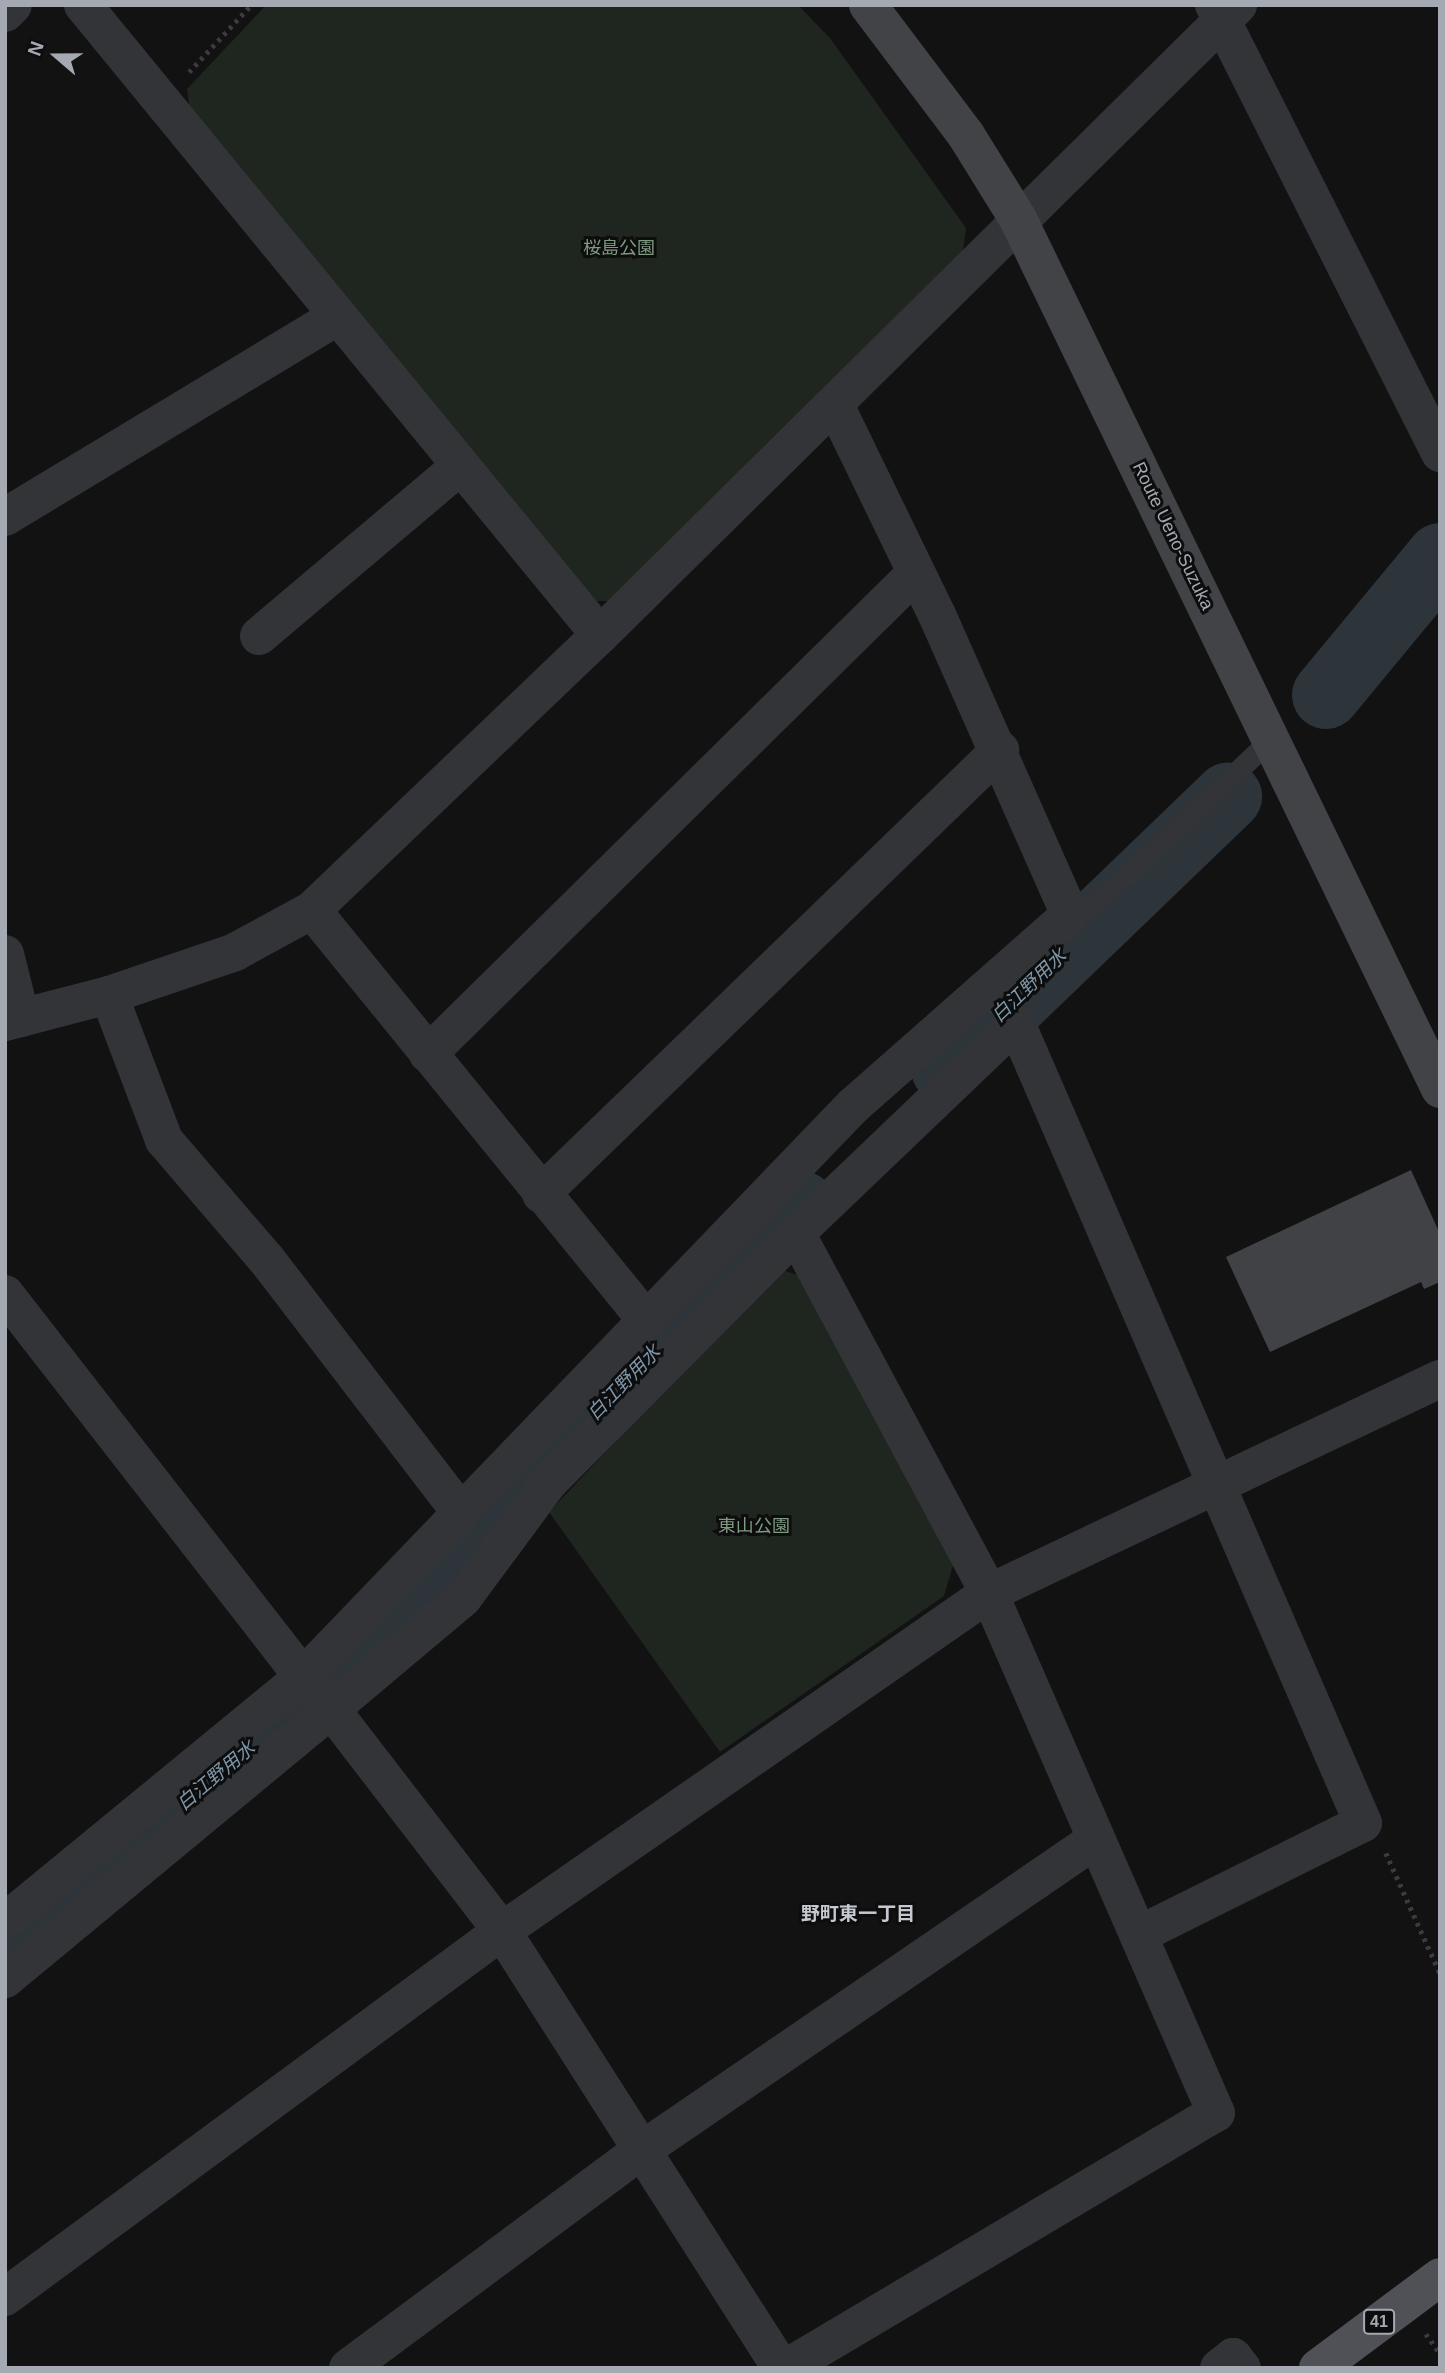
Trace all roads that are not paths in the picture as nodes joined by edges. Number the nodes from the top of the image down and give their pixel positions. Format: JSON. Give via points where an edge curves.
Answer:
{"nodes":[{"id":1,"x":13,"y":5,"type":"edge"},
{"id":2,"x":83,"y":5,"type":"edge"},
{"id":3,"x":868,"y":5,"type":"edge"},
{"id":4,"x":1225,"y":10,"type":"edge"},
{"id":5,"x":5,"y":13,"type":"edge"},
{"id":6,"x":1017,"y":219,"type":"junction"},
{"id":7,"x":338,"y":316,"type":"junction"},
{"id":8,"x":835,"y":405,"type":"junction"},
{"id":9,"x":1440,"y":453,"type":"edge"},
{"id":10,"x":460,"y":466,"type":"junction"},
{"id":11,"x":5,"y":517,"type":"edge"},
{"id":12,"x":916,"y":573,"type":"junction"},
{"id":13,"x":600,"y":635,"type":"junction"},
{"id":14,"x":259,"y":636,"type":"dead end"},
{"id":15,"x":1271,"y":739,"type":"junction"},
{"id":16,"x":1000,"y":750,"type":"junction"},
{"id":17,"x":312,"y":910,"type":"junction"},
{"id":18,"x":1070,"y":915,"type":"junction"},
{"id":19,"x":5,"y":954,"type":"edge"},
{"id":20,"x":109,"y":995,"type":"junction"},
{"id":21,"x":13,"y":1020,"type":"edge"},
{"id":22,"x":428,"y":1054,"type":"junction"},
{"id":23,"x":1440,"y":1089,"type":"edge"},
{"id":24,"x":541,"y":1194,"type":"junction"},
{"id":25,"x":796,"y":1233,"type":"junction"},
{"id":26,"x":5,"y":1294,"type":"edge"},
{"id":27,"x":647,"y":1321,"type":"junction"},
{"id":28,"x":1440,"y":1379,"type":"edge"},
{"id":29,"x":1220,"y":1484,"type":"junction"},
{"id":30,"x":477,"y":1527,"type":"junction"},
{"id":31,"x":989,"y":1593,"type":"junction"},
{"id":32,"x":317,"y":1693,"type":"junction"},
{"id":33,"x":1095,"y":1839,"type":"junction"},
{"id":34,"x":5,"y":1922,"type":"edge"},
{"id":35,"x":502,"y":1931,"type":"junction"},
{"id":36,"x":1140,"y":1934,"type":"junction"},
{"id":37,"x":5,"y":1979,"type":"edge"},
{"id":38,"x":642,"y":2150,"type":"junction"},
{"id":39,"x":1440,"y":2277,"type":"edge"},
{"id":40,"x":5,"y":2297,"type":"edge"},
{"id":41,"x":348,"y":2368,"type":"edge"},
{"id":42,"x":781,"y":2368,"type":"edge"},
{"id":43,"x":786,"y":2368,"type":"edge"},
{"id":44,"x":1219,"y":2368,"type":"edge"},
{"id":45,"x":1242,"y":2368,"type":"edge"},
{"id":46,"x":1318,"y":2368,"type":"edge"}],
"edges":[{"from":1,"to":5,"type":"street"},
{"from":2,"to":7,"type":"street"},
{"from":3,"to":6,"type":"main road","name":"Route Ueno-Suzuka","via":[[966,135]]},
{"from":4,"to":6,"type":"street"},
{"from":4,"to":9,"type":"street"},
{"from":6,"to":8,"type":"street"},
{"from":6,"to":15,"type":"main road","name":"Route Ueno-Suzuka"},
{"from":7,"to":10,"type":"street"},
{"from":7,"to":11,"type":"street"},
{"from":8,"to":12,"type":"street"},
{"from":8,"to":13,"type":"street"},
{"from":10,"to":13,"type":"street"},
{"from":10,"to":14,"type":"street"},
{"from":12,"to":16,"type":"street"},
{"from":12,"to":22,"type":"street"},
{"from":13,"to":17,"type":"street"},
{"from":15,"to":18,"type":"lane","via":[[1147,858],[1086,911]]},
{"from":15,"to":23,"type":"main road","name":"Route Ueno-Suzuka"},
{"from":16,"to":18,"type":"street"},
{"from":16,"to":24,"type":"street"},
{"from":17,"to":20,"type":"street","via":[[235,952]]},
{"from":17,"to":22,"type":"street"},
{"from":18,"to":27,"type":"street","via":[[853,1106]]},
{"from":19,"to":21,"type":"street"},
{"from":20,"to":21,"type":"street"},
{"from":20,"to":30,"type":"street","via":[[164,1140],[267,1260]]},
{"from":22,"to":24,"type":"street"},
{"from":24,"to":27,"type":"street"},
{"from":25,"to":29,"type":"street","via":[[1016,1023]]},
{"from":25,"to":30,"type":"street","via":[[548,1483]]},
{"from":25,"to":31,"type":"street"},
{"from":26,"to":32,"type":"street"},
{"from":27,"to":30,"type":"street"},
{"from":28,"to":29,"type":"street"},
{"from":29,"to":31,"type":"street"},
{"from":29,"to":36,"type":"street","via":[[1363,1823]]},
{"from":30,"to":32,"type":"street"},
{"from":30,"to":32,"type":"street","via":[[463,1598]]},
{"from":31,"to":33,"type":"street"},
{"from":31,"to":35,"type":"street"},
{"from":32,"to":34,"type":"street"},
{"from":32,"to":35,"type":"street"},
{"from":32,"to":37,"type":"street"},
{"from":33,"to":36,"type":"street"},
{"from":33,"to":38,"type":"street"},
{"from":35,"to":38,"type":"street"},
{"from":35,"to":40,"type":"street"},
{"from":36,"to":43,"type":"street","via":[[1216,2113]]},
{"from":38,"to":41,"type":"street"},
{"from":38,"to":42,"type":"street"},
{"from":39,"to":46,"type":"main road","number":"41"},
{"from":44,"to":45,"type":"street","via":[[1233,2357]]}]}
